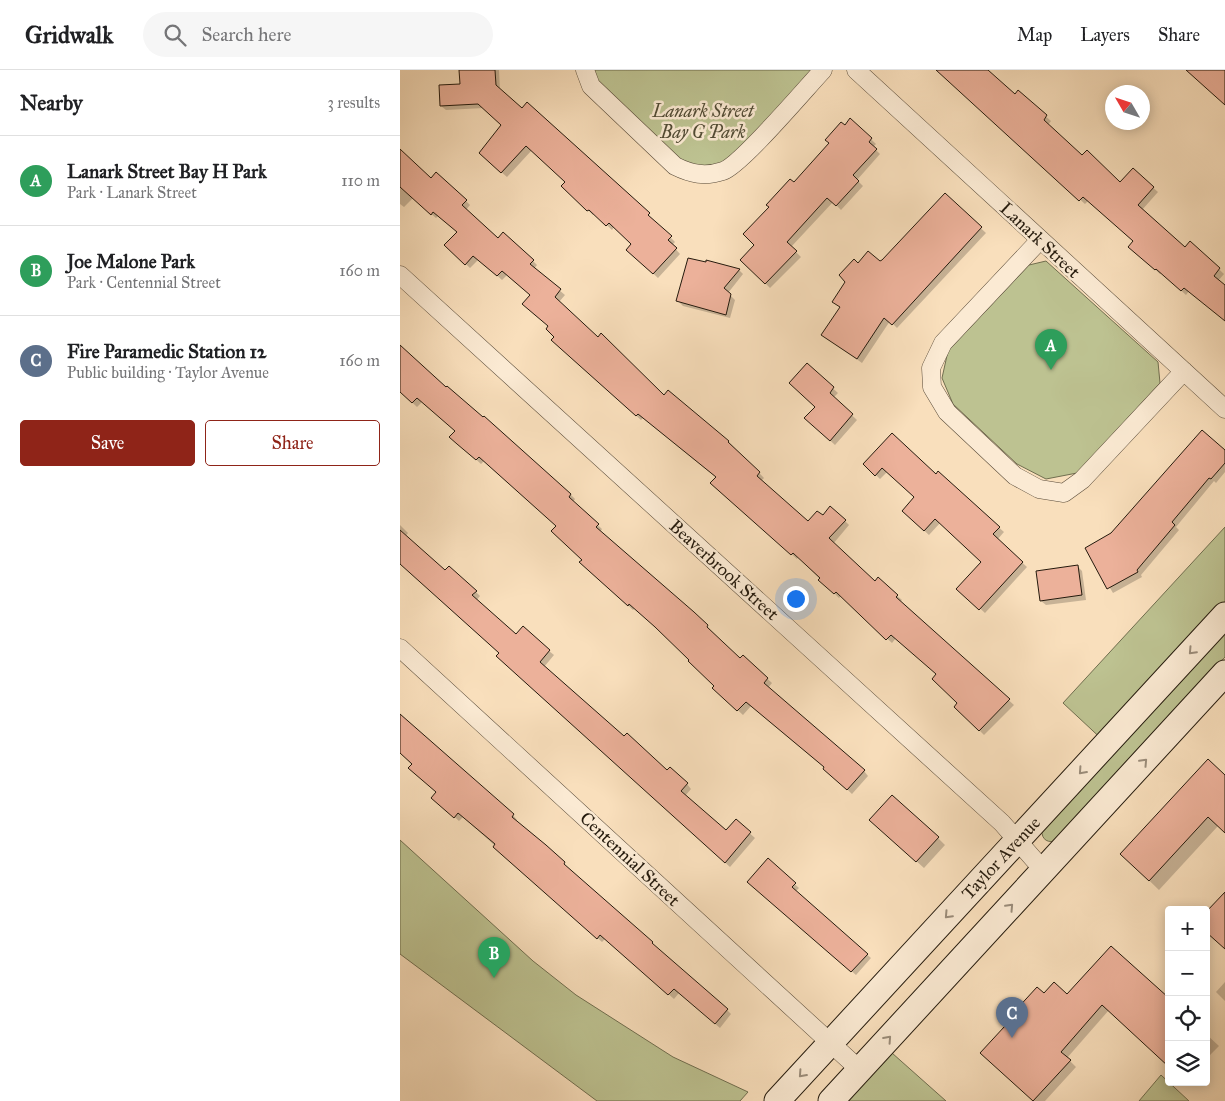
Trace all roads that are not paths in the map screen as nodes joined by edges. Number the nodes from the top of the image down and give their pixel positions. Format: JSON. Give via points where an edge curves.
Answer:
{"nodes":[{"id":1,"x":585,"y":70,"type":"edge"},
{"id":2,"x":823,"y":70,"type":"edge"},
{"id":3,"x":856,"y":70,"type":"edge"},
{"id":4,"x":1040,"y":240,"type":"junction"},
{"id":5,"x":400,"y":275,"type":"edge"},
{"id":6,"x":1184,"y":371,"type":"junction"},
{"id":7,"x":1225,"y":409,"type":"edge"},
{"id":8,"x":1225,"y":615,"type":"edge"},
{"id":9,"x":400,"y":648,"type":"edge"},
{"id":10,"x":1225,"y":673,"type":"edge"},
{"id":11,"x":1018,"y":840,"type":"junction"},
{"id":12,"x":1044,"y":870,"type":"junction"},
{"id":13,"x":830,"y":1043,"type":"junction"},
{"id":14,"x":860,"y":1070,"type":"junction"},
{"id":15,"x":778,"y":1101,"type":"edge"},
{"id":16,"x":832,"y":1101,"type":"edge"}],
"edges":[{"from":1,"to":2,"type":"street","via":[[590,86],[675,166],[691,174],[706,175],[725,171],[743,156]]},
{"from":3,"to":4,"type":"street","name":"Lanark Street"},
{"from":4,"to":6,"type":"street","name":"Lanark Street"},
{"from":4,"to":6,"type":"street","via":[[943,343],[930,368],[932,387],[947,412],[1015,476],[1039,489],[1064,493],[1082,480]]},
{"from":5,"to":11,"type":"street","name":"Beaverbrook Street"},
{"from":6,"to":7,"type":"street","name":"Lanark Street"},
{"from":8,"to":11,"type":"main road","name":"Taylor Avenue","one_way":true},
{"from":9,"to":13,"type":"street","name":"Centennial Street"},
{"from":12,"to":10,"type":"main road","one_way":true},
{"from":11,"to":12,"type":"street","name":"Beaverbrook Street"},
{"from":11,"to":13,"type":"main road","name":"Taylor Avenue","one_way":true},
{"from":14,"to":12,"type":"main road","one_way":true},
{"from":13,"to":14,"type":"street","name":"Centennial Street"},
{"from":13,"to":15,"type":"main road","name":"Taylor Avenue","one_way":true},
{"from":14,"to":16,"type":"main road"}]}
